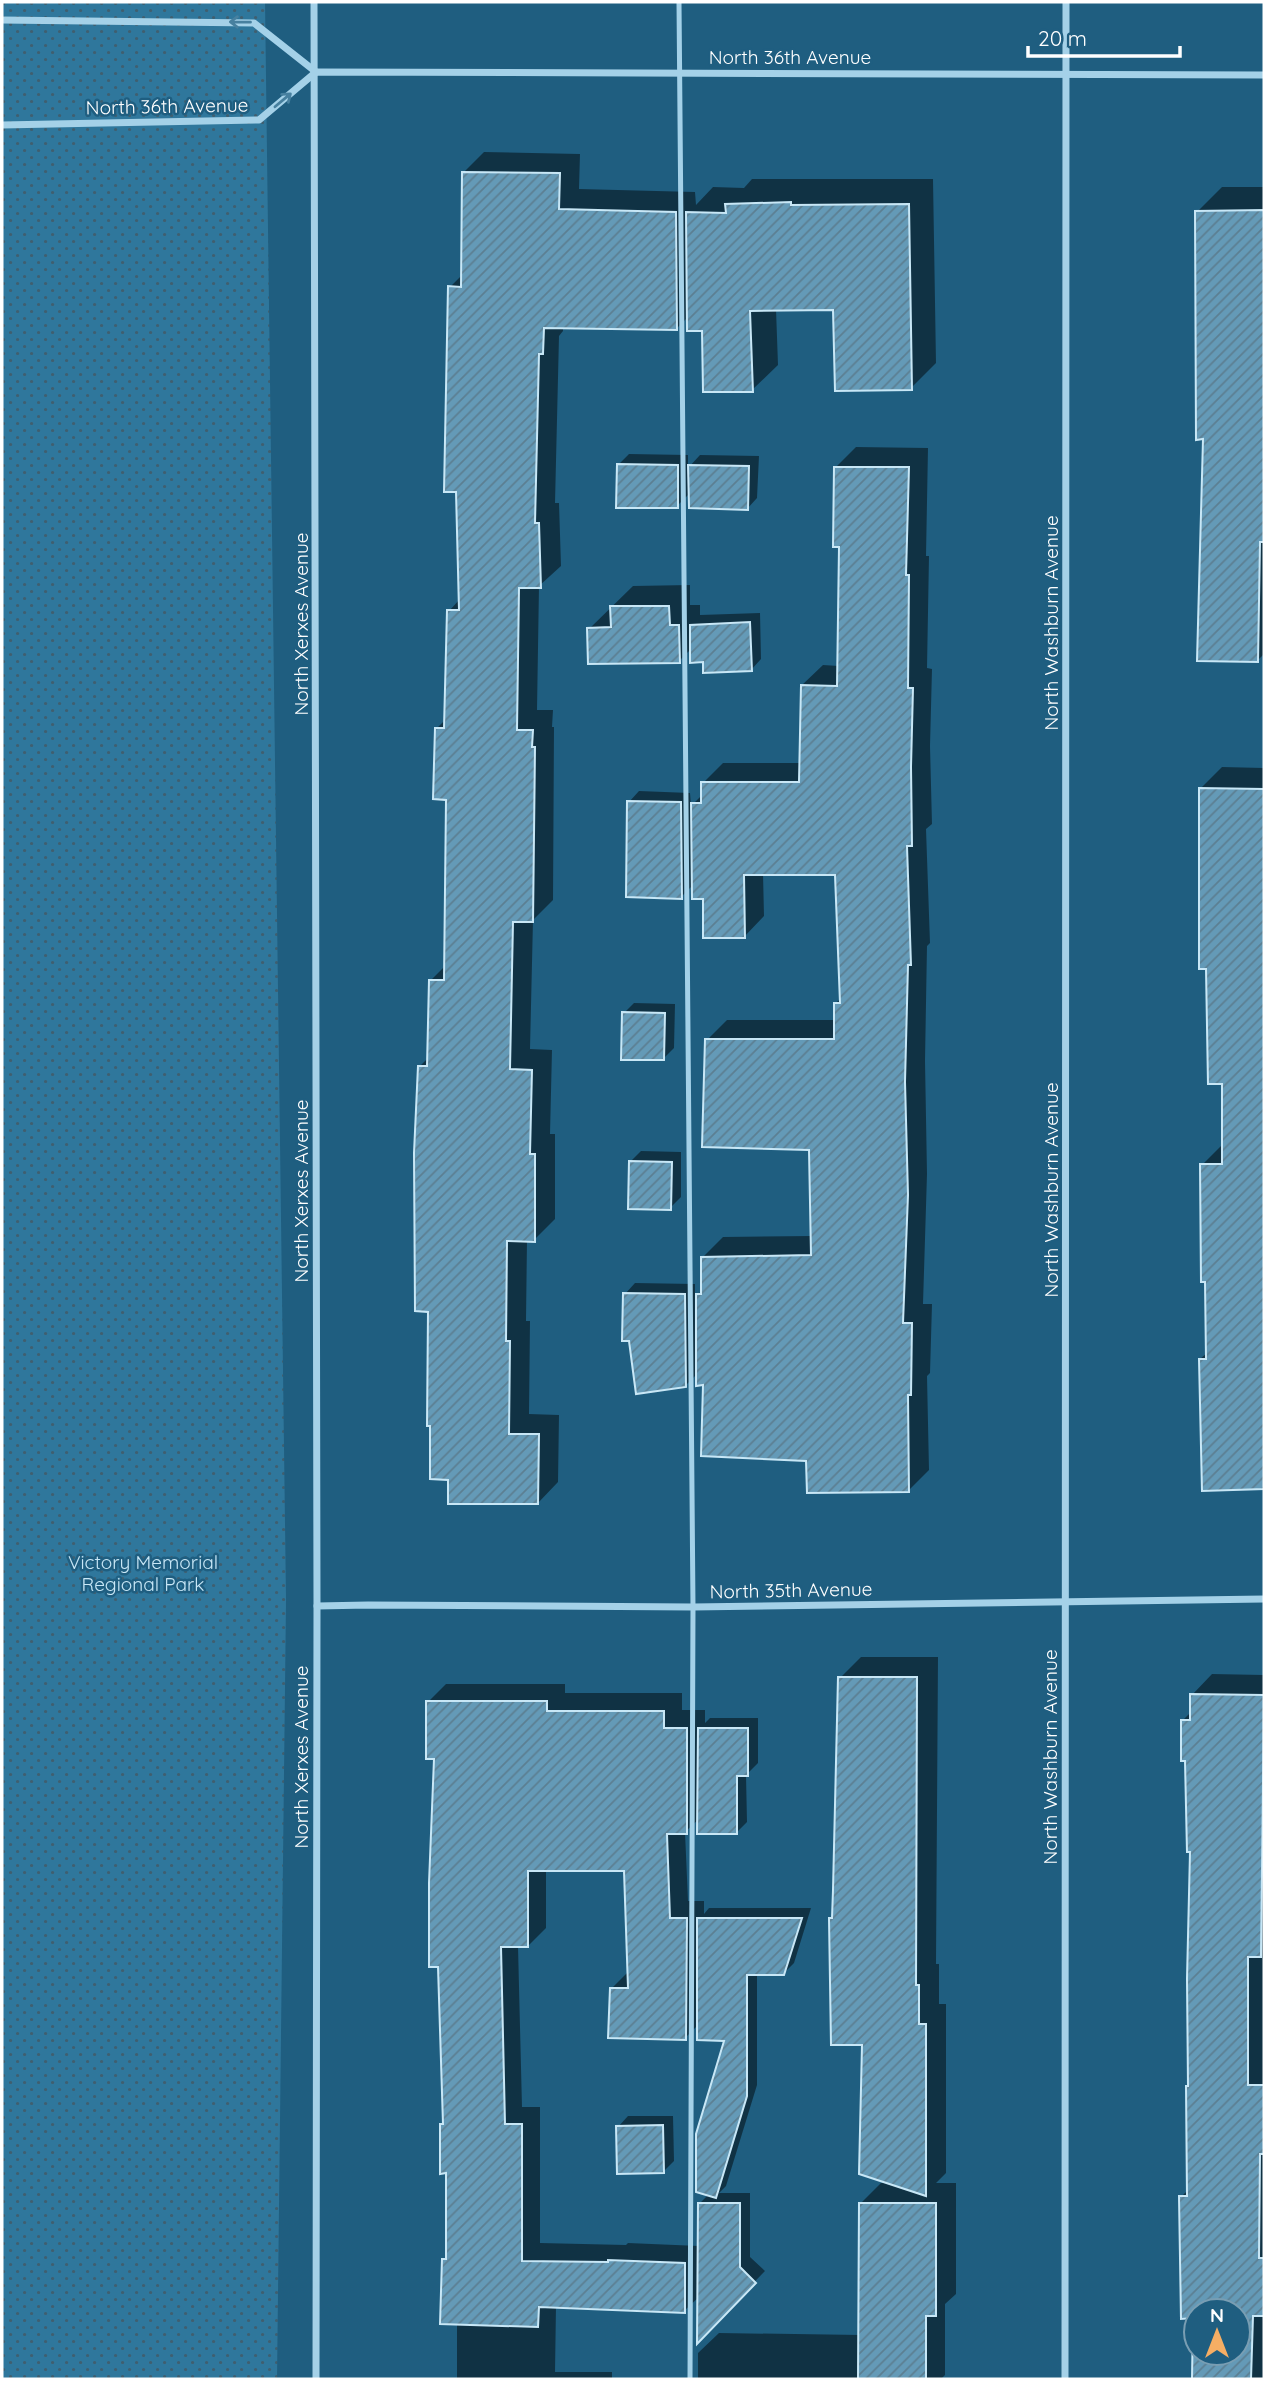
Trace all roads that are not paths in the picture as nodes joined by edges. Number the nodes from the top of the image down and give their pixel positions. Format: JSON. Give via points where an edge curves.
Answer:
{"nodes":[{"id":1,"x":314,"y":2,"type":"edge"},
{"id":2,"x":679,"y":2,"type":"edge"},
{"id":3,"x":1066,"y":2,"type":"edge"},
{"id":4,"x":2,"y":20,"type":"edge"},
{"id":5,"x":316,"y":72,"type":"junction"},
{"id":6,"x":681,"y":72,"type":"junction"},
{"id":7,"x":1067,"y":74,"type":"junction"},
{"id":8,"x":1264,"y":75,"type":"edge"},
{"id":9,"x":2,"y":125,"type":"edge"},
{"id":10,"x":1264,"y":1599,"type":"edge"},
{"id":11,"x":1066,"y":1601,"type":"junction"},
{"id":12,"x":317,"y":1606,"type":"junction"},
{"id":13,"x":693,"y":1607,"type":"junction"},
{"id":14,"x":316,"y":2379,"type":"edge"},
{"id":15,"x":690,"y":2379,"type":"edge"},
{"id":16,"x":1065,"y":2379,"type":"edge"}],
"edges":[{"from":1,"to":5,"type":"street","name":"North Xerxes Avenue"},
{"from":2,"to":6,"type":"lane"},
{"from":3,"to":7,"type":"street","name":"North Washburn Avenue"},
{"from":5,"to":4,"type":"street","one_way":true,"via":[[254,23]]},
{"from":5,"to":6,"type":"street","name":"North 36th Avenue"},
{"from":9,"to":5,"type":"street","name":"North 36th Avenue","one_way":true,"via":[[259,120]]},
{"from":5,"to":12,"type":"street","name":"North Xerxes Avenue"},
{"from":6,"to":7,"type":"street","name":"North 36th Avenue"},
{"from":6,"to":13,"type":"lane"},
{"from":7,"to":8,"type":"street","name":"North 36th Avenue"},
{"from":7,"to":11,"type":"street","name":"North Washburn Avenue"},
{"from":10,"to":11,"type":"street","name":"North 35th Avenue"},
{"from":11,"to":13,"type":"street","name":"North 35th Avenue"},
{"from":11,"to":16,"type":"street","name":"North Washburn Avenue"},
{"from":12,"to":13,"type":"street","name":"North 35th Avenue"},
{"from":12,"to":14,"type":"street","name":"North Xerxes Avenue"},
{"from":13,"to":15,"type":"lane"}]}
